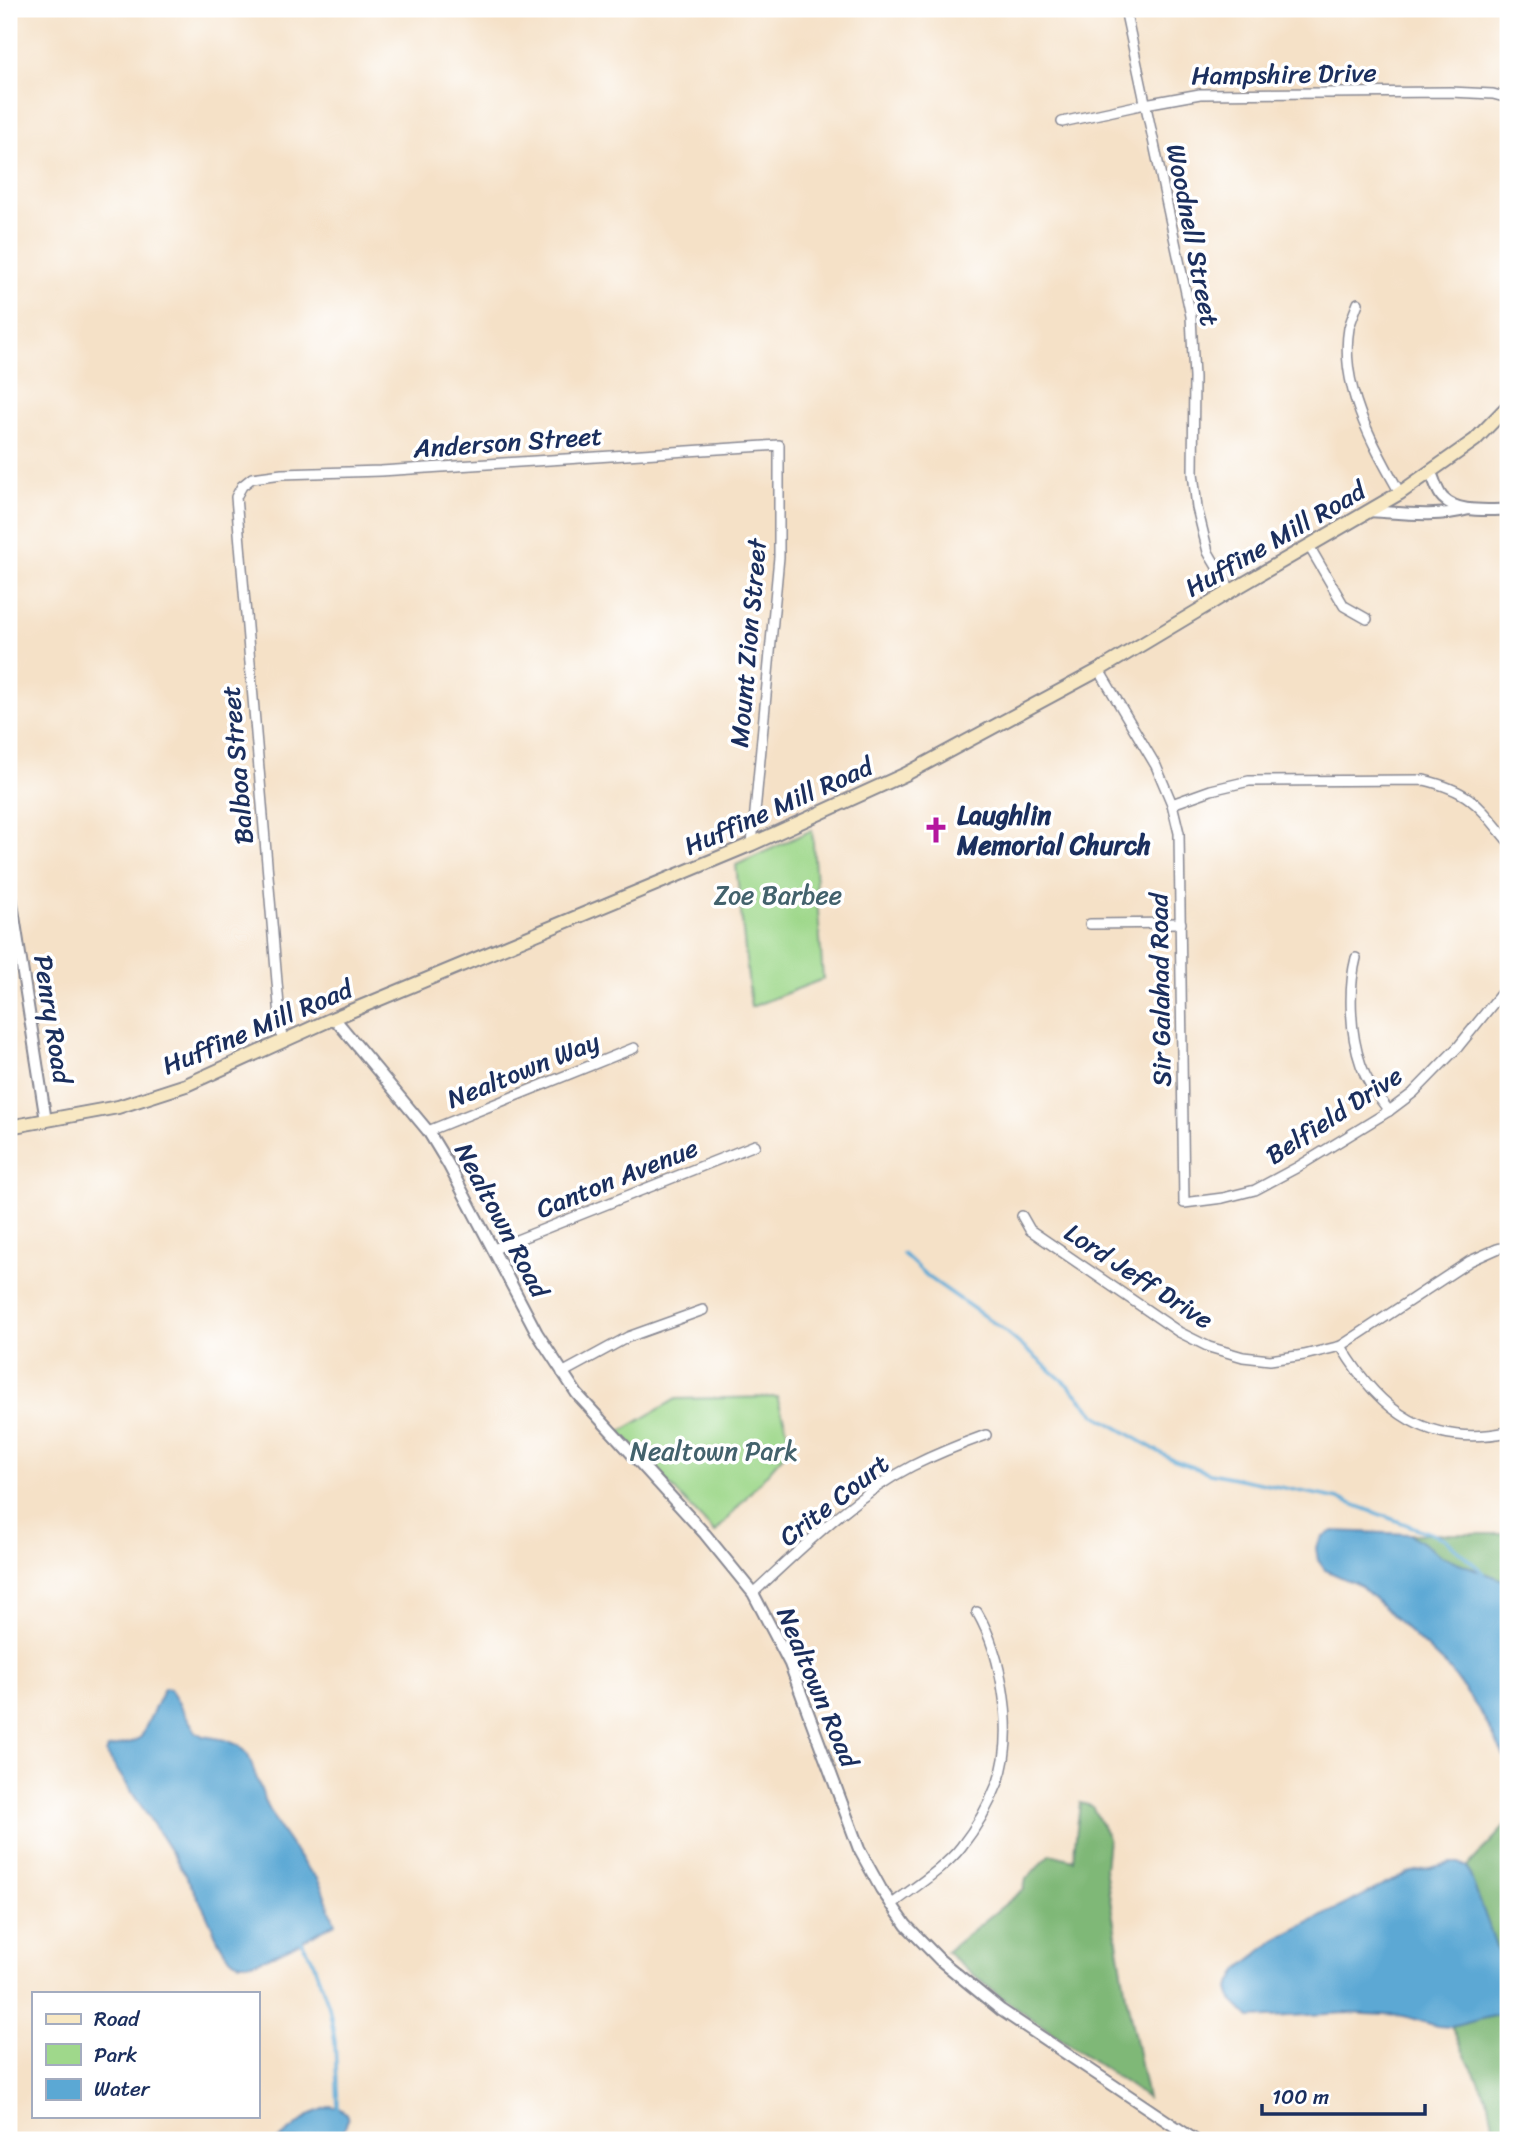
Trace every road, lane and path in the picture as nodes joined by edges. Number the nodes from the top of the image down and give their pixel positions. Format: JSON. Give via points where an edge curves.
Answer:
{"nodes":[{"id":1,"x":1125,"y":9,"type":"edge"},
{"id":2,"x":1508,"y":98,"type":"edge"},
{"id":3,"x":1145,"y":104,"type":"junction"},
{"id":4,"x":1062,"y":122,"type":"dead end"},
{"id":5,"x":1358,"y":303,"type":"dead end"},
{"id":6,"x":1508,"y":406,"type":"edge"},
{"id":7,"x":779,"y":445,"type":"joint"},
{"id":8,"x":1431,"y":473,"type":"junction"},
{"id":9,"x":242,"y":486,"type":"joint"},
{"id":10,"x":1400,"y":493,"type":"junction"},
{"id":11,"x":1469,"y":509,"type":"junction"},
{"id":12,"x":1508,"y":510,"type":"edge"},
{"id":13,"x":1367,"y":511,"type":"junction"},
{"id":14,"x":1309,"y":546,"type":"junction"},
{"id":15,"x":1231,"y":590,"type":"junction"},
{"id":16,"x":1367,"y":619,"type":"dead end"},
{"id":17,"x":1099,"y":670,"type":"junction"},
{"id":18,"x":1172,"y":804,"type":"junction"},
{"id":19,"x":1508,"y":841,"type":"edge"},
{"id":20,"x":752,"y":844,"type":"junction"},
{"id":21,"x":9,"y":884,"type":"edge"},
{"id":22,"x":11,"y":912,"type":"edge"},
{"id":23,"x":1181,"y":923,"type":"junction"},
{"id":24,"x":1090,"y":925,"type":"dead end"},
{"id":25,"x":1356,"y":958,"type":"dead end"},
{"id":26,"x":1508,"y":985,"type":"edge"},
{"id":27,"x":334,"y":1018,"type":"junction"},
{"id":28,"x":282,"y":1041,"type":"junction"},
{"id":29,"x":634,"y":1048,"type":"dead end"},
{"id":30,"x":1389,"y":1111,"type":"junction"},
{"id":31,"x":46,"y":1121,"type":"junction"},
{"id":32,"x":9,"y":1127,"type":"edge"},
{"id":33,"x":428,"y":1131,"type":"junction"},
{"id":34,"x":755,"y":1145,"type":"dead end"},
{"id":35,"x":1184,"y":1203,"type":"joint"},
{"id":36,"x":1022,"y":1216,"type":"dead end"},
{"id":37,"x":1508,"y":1246,"type":"edge"},
{"id":38,"x":495,"y":1249,"type":"junction"},
{"id":39,"x":704,"y":1310,"type":"dead end"},
{"id":40,"x":1341,"y":1346,"type":"junction"},
{"id":41,"x":562,"y":1373,"type":"junction"},
{"id":42,"x":1508,"y":1432,"type":"edge"},
{"id":43,"x":986,"y":1435,"type":"dead end"},
{"id":44,"x":753,"y":1593,"type":"junction"},
{"id":45,"x":977,"y":1612,"type":"dead end"},
{"id":46,"x":891,"y":1905,"type":"junction"},
{"id":47,"x":1195,"y":2140,"type":"edge"}],
"edges":[{"from":1,"to":3,"type":"street","name":"Woodnell Street"},
{"from":2,"to":3,"type":"street","name":"Hampshire Drive","via":[[1450,92],[1200,94]]},
{"from":3,"to":4,"type":"street","name":"Hampshire Drive"},
{"from":3,"to":15,"type":"street","name":"Woodnell Street","via":[[1191,316],[1197,508],[1208,552]]},
{"from":5,"to":10,"type":"street","via":[[1349,326],[1350,376],[1362,417]]},
{"from":6,"to":8,"type":"main road","name":"Huffine Mill Road","via":[[1475,440]]},
{"from":7,"to":9,"type":"street","name":"Anderson Street","via":[[282,474],[252,478]]},
{"from":7,"to":20,"type":"street","name":"Mount Zion Street","via":[[779,557]]},
{"from":8,"to":10,"type":"main road","name":"Huffine Mill Road"},
{"from":8,"to":11,"type":"street","via":[[1445,499]]},
{"from":9,"to":28,"type":"street","name":"Balboa Street","via":[[236,497]]},
{"from":10,"to":13,"type":"main road","name":"Huffine Mill Road"},
{"from":11,"to":12,"type":"street"},
{"from":11,"to":13,"type":"street","via":[[1436,514]]},
{"from":13,"to":14,"type":"main road","name":"Huffine Mill Road"},
{"from":14,"to":15,"type":"main road","name":"Huffine Mill Road"},
{"from":14,"to":16,"type":"street","via":[[1344,606]]},
{"from":15,"to":17,"type":"main road","name":"Huffine Mill Road"},
{"from":17,"to":18,"type":"street","name":"Sir Galahad Road","via":[[1156,766]]},
{"from":17,"to":20,"type":"main road","name":"Huffine Mill Road","via":[[906,774]]},
{"from":18,"to":19,"type":"street","via":[[1249,781],[1424,780],[1449,786],[1474,800]]},
{"from":18,"to":23,"type":"street","name":"Sir Galahad Road","via":[[1179,834]]},
{"from":20,"to":27,"type":"main road","name":"Huffine Mill Road"},
{"from":21,"to":22,"type":"street","name":"Penry Road"},
{"from":22,"to":31,"type":"street","name":"Penry Road"},
{"from":23,"to":24,"type":"street"},
{"from":23,"to":35,"type":"street","name":"Sir Galahad Road"},
{"from":25,"to":30,"type":"street","via":[[1351,978],[1360,1064]]},
{"from":26,"to":30,"type":"street","name":"Belfield Drive","via":[[1458,1047]]},
{"from":27,"to":28,"type":"main road","name":"Huffine Mill Road"},
{"from":27,"to":33,"type":"street","name":"Nealtown Road"},
{"from":28,"to":31,"type":"main road","name":"Huffine Mill Road","via":[[186,1084],[118,1107]]},
{"from":29,"to":33,"type":"street","name":"Nealtown Way"},
{"from":30,"to":35,"type":"street","name":"Belfield Drive","via":[[1255,1190]]},
{"from":31,"to":32,"type":"main road","name":"Huffine Mill Road"},
{"from":33,"to":38,"type":"street","name":"Nealtown Road"},
{"from":34,"to":38,"type":"street","name":"Canton Avenue"},
{"from":36,"to":40,"type":"street","name":"Lord Jeff Drive","via":[[1030,1230],[1179,1332],[1209,1347],[1270,1360]]},
{"from":37,"to":40,"type":"street","name":"Lord Jeff Drive","via":[[1470,1261]]},
{"from":38,"to":41,"type":"street","name":"Nealtown Road"},
{"from":39,"to":41,"type":"street","via":[[628,1337]]},
{"from":40,"to":42,"type":"street","via":[[1376,1395],[1409,1420],[1456,1436]]},
{"from":41,"to":44,"type":"street","name":"Nealtown Road"},
{"from":43,"to":44,"type":"street","name":"Crite Court","via":[[911,1467],[870,1492]]},
{"from":44,"to":46,"type":"street","name":"Nealtown Road","via":[[790,1664],[859,1850]]},
{"from":45,"to":46,"type":"street","via":[[999,1663],[1006,1718],[998,1780],[960,1849]]},
{"from":46,"to":47,"type":"street","name":"Nealtown Road","via":[[940,1960],[991,2002]]}]}
